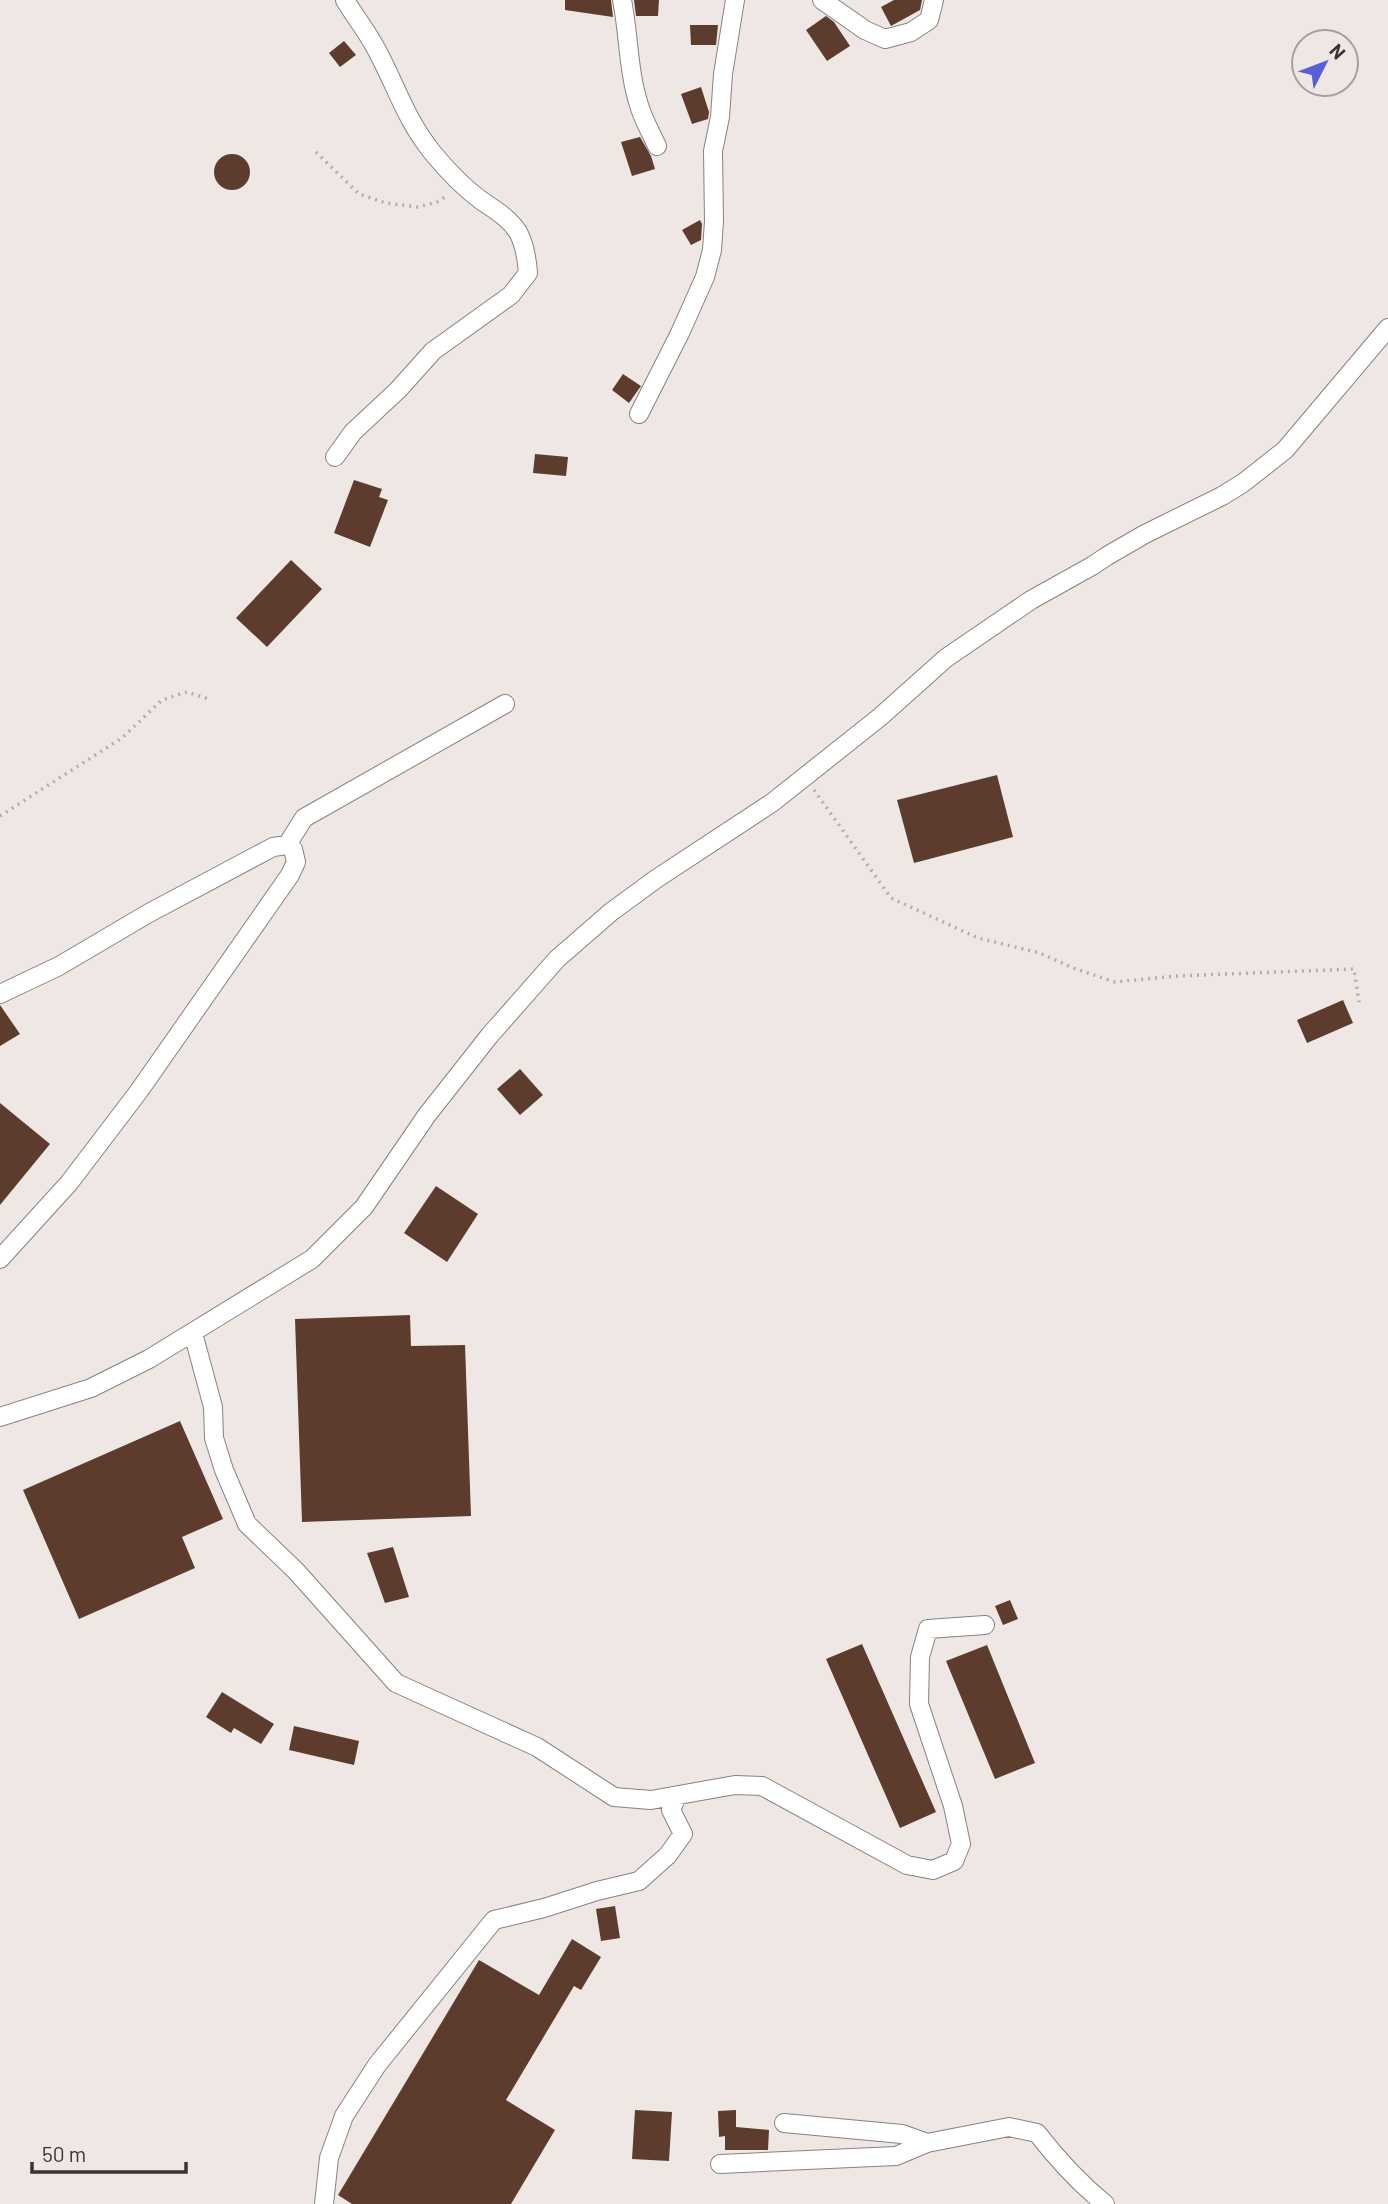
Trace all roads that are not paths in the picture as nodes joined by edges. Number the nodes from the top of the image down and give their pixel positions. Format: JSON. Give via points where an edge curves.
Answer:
{"nodes":[{"id":1,"x":345,"y":0,"type":"edge"},
{"id":2,"x":622,"y":0,"type":"edge"},
{"id":3,"x":735,"y":0,"type":"edge"},
{"id":4,"x":822,"y":0,"type":"edge"},
{"id":5,"x":934,"y":0,"type":"edge"},
{"id":6,"x":657,"y":146,"type":"dead end"},
{"id":7,"x":1388,"y":328,"type":"edge"},
{"id":8,"x":639,"y":414,"type":"dead end"},
{"id":9,"x":335,"y":457,"type":"dead end"},
{"id":10,"x":505,"y":704,"type":"dead end"},
{"id":11,"x":287,"y":845,"type":"junction"},
{"id":12,"x":0,"y":994,"type":"edge"},
{"id":13,"x":0,"y":1259,"type":"edge"},
{"id":14,"x":193,"y":1333,"type":"junction"},
{"id":15,"x":0,"y":1418,"type":"edge"},
{"id":16,"x":985,"y":1625,"type":"dead end"},
{"id":17,"x":677,"y":1796,"type":"junction"},
{"id":18,"x":784,"y":2123,"type":"dead end"},
{"id":19,"x":927,"y":2143,"type":"junction"},
{"id":20,"x":720,"y":2164,"type":"dead end"},
{"id":21,"x":324,"y":2204,"type":"edge"},
{"id":22,"x":1105,"y":2204,"type":"edge"}],
"edges":[{"from":1,"to":9,"type":"street","via":[[374,45],[416,131],[465,185],[518,232],[528,273],[511,295],[433,351],[353,432]]},
{"from":2,"to":6,"type":"street","via":[[631,73],[639,106]]},
{"from":3,"to":8,"type":"street","via":[[713,151],[712,250],[705,277]]},
{"from":4,"to":5,"type":"street","via":[[885,39],[911,33],[929,20]]},
{"from":7,"to":14,"type":"street","via":[[1285,450],[1243,483],[1031,600],[946,658],[880,717],[763,809],[611,912],[557,959],[490,1034],[427,1115],[364,1208],[312,1259]]},
{"from":10,"to":11,"type":"street","via":[[304,818]]},
{"from":11,"to":12,"type":"street","via":[[273,847]]},
{"from":11,"to":13,"type":"street","via":[[296,862],[290,875],[139,1091],[69,1183]]},
{"from":14,"to":15,"type":"street","via":[[91,1388]]},
{"from":14,"to":17,"type":"street","via":[[213,1407],[214,1438],[247,1524],[296,1571],[396,1683],[537,1747],[614,1797],[651,1800]]},
{"from":16,"to":17,"type":"street","via":[[928,1629],[920,1657],[919,1704],[961,1844],[954,1861],[933,1870],[908,1865],[762,1786],[735,1785]]},
{"from":17,"to":21,"type":"street","via":[[671,1810],[683,1834],[639,1881],[494,1920],[469,1948],[377,2065],[344,2116],[330,2158]]},
{"from":18,"to":19,"type":"street","via":[[902,2134]]},
{"from":19,"to":20,"type":"street","via":[[896,2157]]},
{"from":19,"to":22,"type":"street","via":[[1009,2127],[1037,2133],[1062,2165]]}]}
